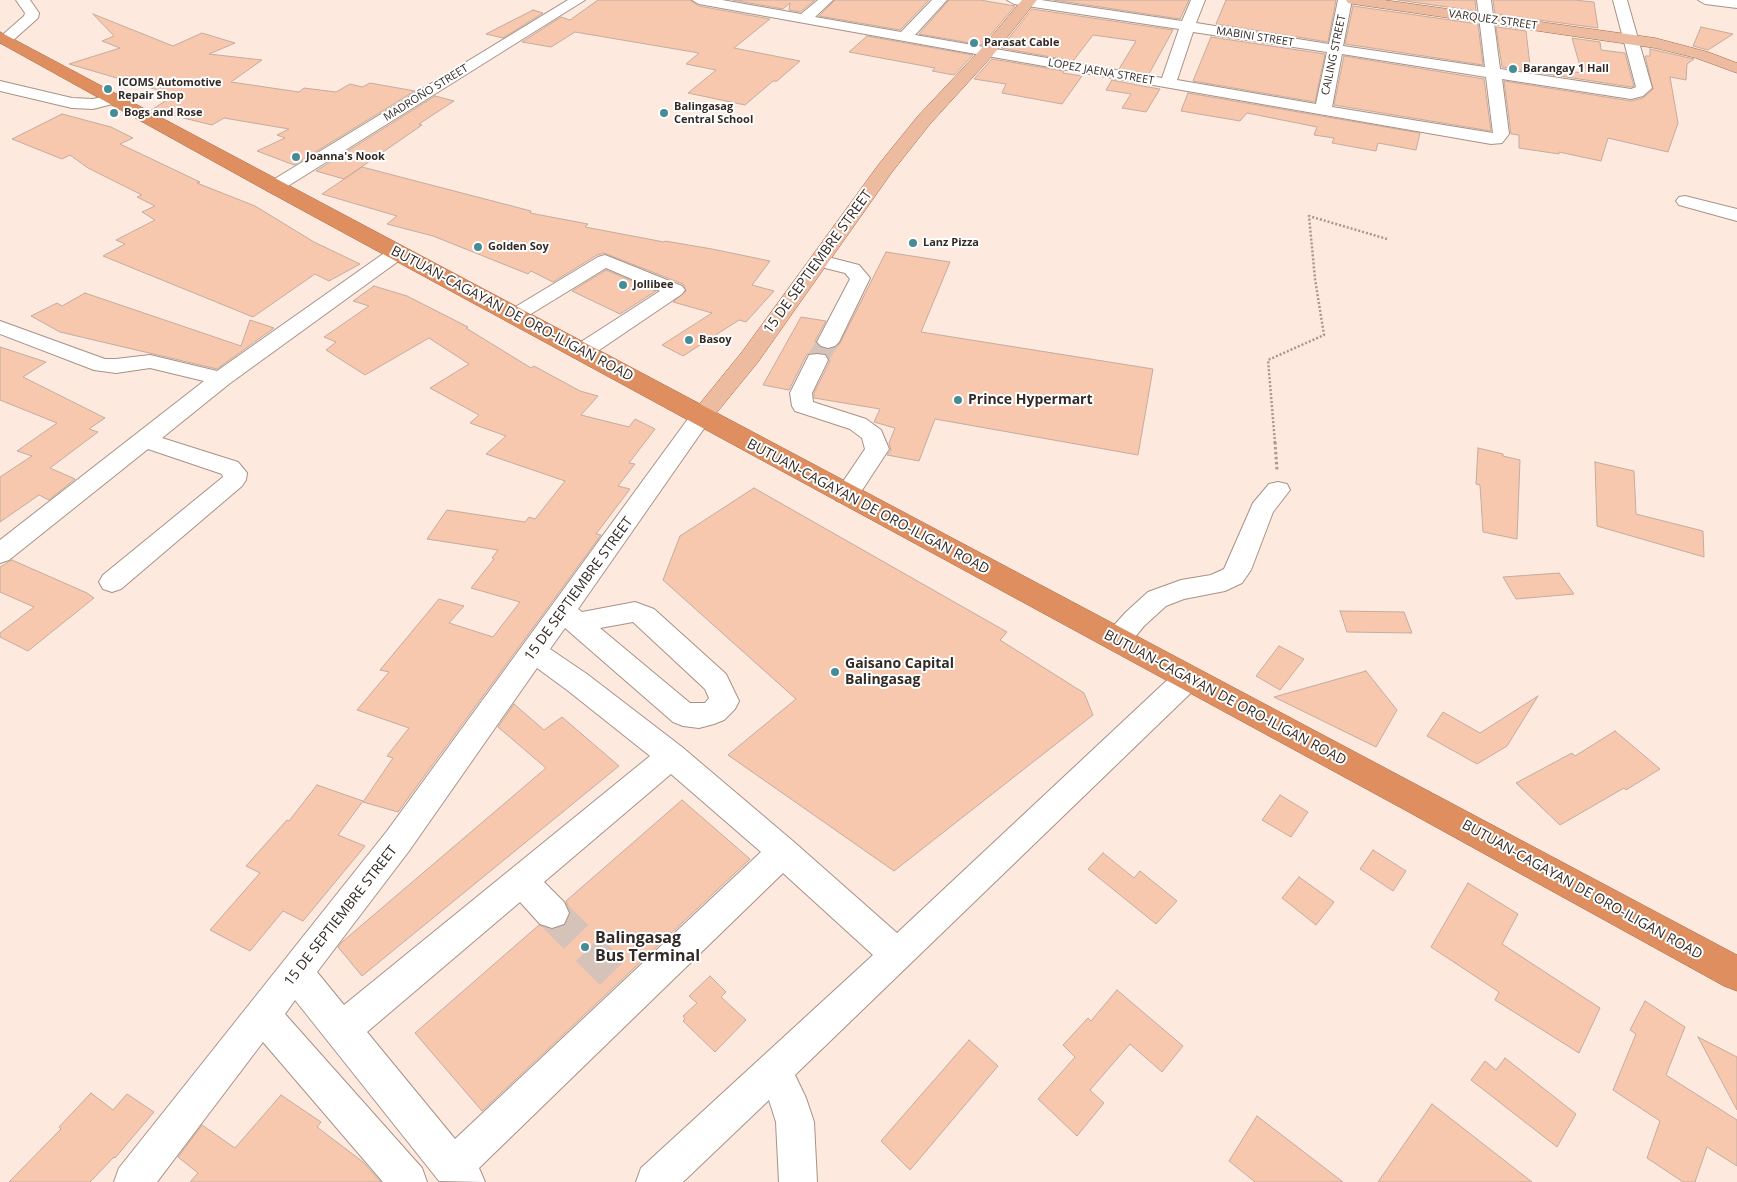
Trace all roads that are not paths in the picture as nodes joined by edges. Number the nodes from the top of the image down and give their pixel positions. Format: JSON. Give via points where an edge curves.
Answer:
{"nodes":[{"id":1,"x":23,"y":0,"type":"edge"},
{"id":2,"x":578,"y":0,"type":"edge"},
{"id":3,"x":826,"y":0,"type":"edge"},
{"id":4,"x":940,"y":0,"type":"edge"},
{"id":5,"x":1198,"y":0,"type":"edge"},
{"id":6,"x":1345,"y":0,"type":"edge"},
{"id":7,"x":1353,"y":0,"type":"edge"},
{"id":8,"x":1484,"y":0,"type":"edge"},
{"id":9,"x":1620,"y":0,"type":"edge"},
{"id":10,"x":1705,"y":0,"type":"edge"},
{"id":11,"x":709,"y":1,"type":"edge"},
{"id":12,"x":1024,"y":1,"type":"edge"},
{"id":13,"x":1737,"y":4,"type":"edge"},
{"id":14,"x":804,"y":19,"type":"junction"},
{"id":15,"x":1487,"y":19,"type":"junction"},
{"id":16,"x":1186,"y":27,"type":"junction"},
{"id":17,"x":905,"y":38,"type":"junction"},
{"id":18,"x":2,"y":39,"type":"edge"},
{"id":19,"x":1632,"y":39,"type":"junction"},
{"id":20,"x":1335,"y":50,"type":"junction"},
{"id":21,"x":987,"y":52,"type":"junction"},
{"id":22,"x":1737,"y":68,"type":"edge"},
{"id":23,"x":1495,"y":74,"type":"junction"},
{"id":24,"x":1168,"y":84,"type":"junction"},
{"id":25,"x":0,"y":86,"type":"edge"},
{"id":26,"x":114,"y":99,"type":"junction"},
{"id":27,"x":1323,"y":110,"type":"junction"},
{"id":28,"x":274,"y":187,"type":"junction"},
{"id":29,"x":1685,"y":201,"type":"dead end"},
{"id":30,"x":1737,"y":215,"type":"edge"},
{"id":31,"x":397,"y":253,"type":"junction"},
{"id":32,"x":820,"y":261,"type":"junction"},
{"id":33,"x":514,"y":316,"type":"junction"},
{"id":34,"x":0,"y":327,"type":"edge"},
{"id":35,"x":581,"y":352,"type":"junction"},
{"id":36,"x":221,"y":379,"type":"junction"},
{"id":37,"x":701,"y":417,"type":"junction"},
{"id":38,"x":145,"y":440,"type":"junction"},
{"id":39,"x":1278,"y":490,"type":"road end"},
{"id":40,"x":846,"y":495,"type":"junction"},
{"id":41,"x":0,"y":554,"type":"edge"},
{"id":42,"x":112,"y":582,"type":"dead end"},
{"id":43,"x":570,"y":617,"type":"junction"},
{"id":44,"x":1117,"y":640,"type":"junction"},
{"id":45,"x":534,"y":652,"type":"junction"},
{"id":46,"x":1188,"y":678,"type":"junction"},
{"id":47,"x":671,"y":756,"type":"junction"},
{"id":48,"x":783,"y":852,"type":"junction"},
{"id":49,"x":520,"y":881,"type":"junction"},
{"id":50,"x":552,"y":913,"type":"tunnel mouth"},
{"id":51,"x":897,"y":955,"type":"junction"},
{"id":52,"x":296,"y":974,"type":"junction"},
{"id":53,"x":1737,"y":974,"type":"edge"},
{"id":54,"x":264,"y":1016,"type":"junction"},
{"id":55,"x":342,"y":1030,"type":"junction"},
{"id":56,"x":773,"y":1072,"type":"junction"},
{"id":57,"x":459,"y":1175,"type":"edge"},
{"id":58,"x":134,"y":1182,"type":"edge"},
{"id":59,"x":408,"y":1182,"type":"edge"},
{"id":60,"x":655,"y":1182,"type":"edge"},
{"id":61,"x":798,"y":1182,"type":"edge"}],
"edges":[{"from":1,"to":18,"type":"street","via":[[32,13],[31,18],[27,24]]},
{"from":2,"to":28,"type":"street","name":"MADROÑO STREET"},
{"from":3,"to":14,"type":"street"},
{"from":4,"to":17,"type":"street"},
{"from":5,"to":16,"type":"street"},
{"from":6,"to":20,"type":"street","name":"CAILING STREET"},
{"from":7,"to":15,"type":"main road","name":"VARQUEZ STREET"},
{"from":8,"to":15,"type":"street"},
{"from":9,"to":19,"type":"street"},
{"from":10,"to":13,"type":"street"},
{"from":11,"to":14,"type":"street","name":"LOPEZ JAENA STREET"},
{"from":12,"to":16,"type":"street","name":"MABINI STREET"},
{"from":12,"to":21,"type":"main road","name":"15 DE SEPTIEMBRE STREET"},
{"from":14,"to":17,"type":"street","name":"LOPEZ JAENA STREET"},
{"from":15,"to":19,"type":"main road","name":"VARQUEZ STREET"},
{"from":15,"to":23,"type":"street"},
{"from":16,"to":20,"type":"street","name":"MABINI STREET"},
{"from":16,"to":24,"type":"street"},
{"from":17,"to":21,"type":"street","name":"LOPEZ JAENA STREET"},
{"from":18,"to":26,"type":"highway","name":"BUTUAN-CAGAYAN DE ORO-ILIGAN ROAD"},
{"from":19,"to":22,"type":"main road","name":"VARQUEZ STREET","via":[[1679,48]]},
{"from":19,"to":23,"type":"street","name":"MABINI STREET","via":[[1644,88],[1637,93],[1623,94]]},
{"from":20,"to":23,"type":"street","name":"MABINI STREET"},
{"from":20,"to":27,"type":"street","name":"CAILING STREET"},
{"from":21,"to":24,"type":"street","name":"LOPEZ JAENA STREET"},
{"from":21,"to":32,"type":"main road","name":"15 DE SEPTIEMBRE STREET","via":[[885,168]]},
{"from":23,"to":27,"type":"street","name":"LOPEZ JAENA STREET","via":[[1501,134],[1496,138]]},
{"from":24,"to":27,"type":"street","name":"LOPEZ JAENA STREET"},
{"from":25,"to":26,"type":"street","via":[[72,104]]},
{"from":26,"to":28,"type":"highway","name":"BUTUAN-CAGAYAN DE ORO-ILIGAN ROAD"},
{"from":28,"to":31,"type":"highway","name":"BUTUAN-CAGAYAN DE ORO-ILIGAN ROAD"},
{"from":29,"to":30,"type":"street"},
{"from":31,"to":33,"type":"highway","name":"BUTUAN-CAGAYAN DE ORO-ILIGAN ROAD"},
{"from":31,"to":36,"type":"street"},
{"from":32,"to":37,"type":"main road","name":"15 DE SEPTIEMBRE STREET","via":[[750,357]]},
{"from":32,"to":40,"type":"street","via":[[852,269],[860,278],[801,393],[803,406],[858,424],[873,436],[877,449]]},
{"from":33,"to":35,"type":"highway","name":"BUTUAN-CAGAYAN DE ORO-ILIGAN ROAD"},
{"from":33,"to":35,"type":"street","via":[[605,262],[675,290]]},
{"from":34,"to":36,"type":"street","via":[[102,365],[150,361]]},
{"from":35,"to":37,"type":"highway","name":"BUTUAN-CAGAYAN DE ORO-ILIGAN ROAD"},
{"from":36,"to":38,"type":"street"},
{"from":37,"to":40,"type":"highway","name":"BUTUAN-CAGAYAN DE ORO-ILIGAN ROAD"},
{"from":37,"to":43,"type":"street","name":"15 DE SEPTIEMBRE STREET"},
{"from":38,"to":41,"type":"street"},
{"from":38,"to":42,"type":"street","via":[[230,468],[235,473],[234,480]]},
{"from":39,"to":44,"type":"street","via":[[1262,509],[1233,576],[1216,584],[1181,590],[1157,599]]},
{"from":40,"to":44,"type":"highway","name":"BUTUAN-CAGAYAN DE ORO-ILIGAN ROAD"},
{"from":43,"to":43,"type":"street","via":[[683,714],[700,716],[714,712],[725,701],[716,682],[703,668],[646,616],[635,612]]},
{"from":43,"to":45,"type":"street","name":"15 DE SEPTIEMBRE STREET"},
{"from":44,"to":46,"type":"highway","name":"BUTUAN-CAGAYAN DE ORO-ILIGAN ROAD"},
{"from":45,"to":47,"type":"street"},
{"from":45,"to":52,"type":"street","name":"15 DE SEPTIEMBRE STREET","via":[[398,841]]},
{"from":46,"to":51,"type":"street"},
{"from":46,"to":53,"type":"highway","name":"BUTUAN-CAGAYAN DE ORO-ILIGAN ROAD"},
{"from":47,"to":48,"type":"street"},
{"from":47,"to":49,"type":"street"},
{"from":48,"to":51,"type":"street"},
{"from":48,"to":57,"type":"street","via":[[627,987]]},
{"from":49,"to":50,"type":"street"},
{"from":49,"to":55,"type":"street"},
{"from":51,"to":56,"type":"street"},
{"from":52,"to":54,"type":"street","name":"15 DE SEPTIEMBRE STREET"},
{"from":52,"to":55,"type":"street"},
{"from":54,"to":58,"type":"street","name":"15 DE SEPTIEMBRE STREET"},
{"from":54,"to":59,"type":"street"},
{"from":55,"to":57,"type":"street"},
{"from":56,"to":60,"type":"street"},
{"from":56,"to":61,"type":"street","via":[[788,1098],[795,1122]]}]}
